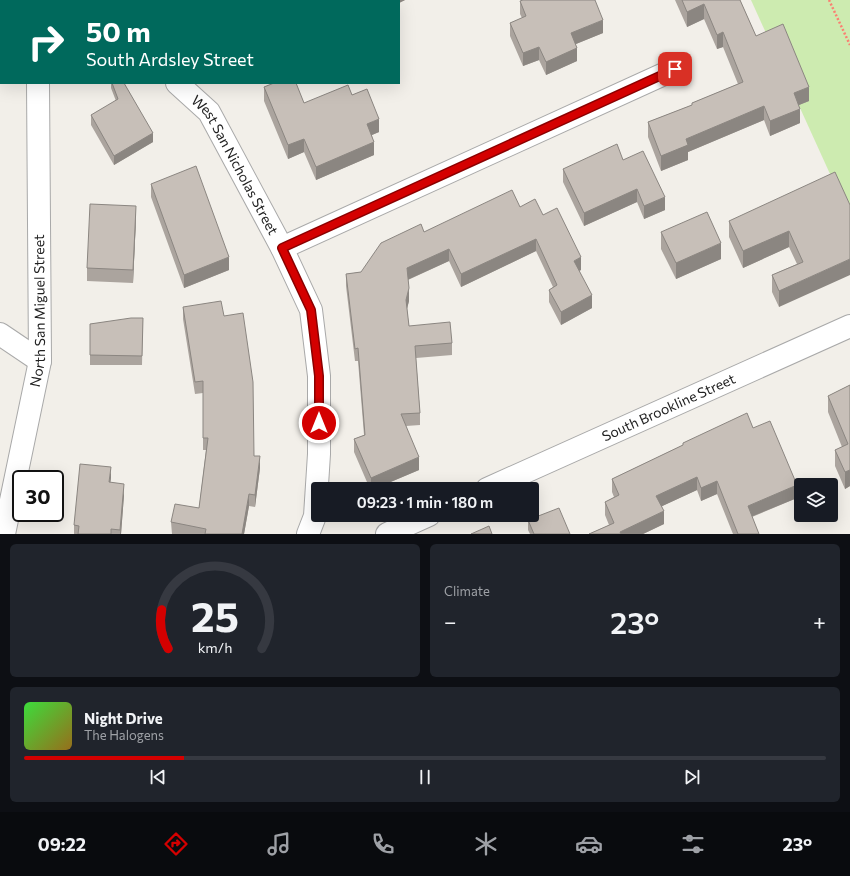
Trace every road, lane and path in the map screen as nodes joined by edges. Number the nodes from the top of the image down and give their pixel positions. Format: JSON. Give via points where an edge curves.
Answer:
{"nodes":[{"id":1,"x":829,"y":0,"type":"edge"},
{"id":2,"x":850,"y":45,"type":"edge"},
{"id":3,"x":675,"y":69,"type":"dead end"},
{"id":4,"x":38,"y":84,"type":"edge"},
{"id":5,"x":178,"y":84,"type":"edge"},
{"id":6,"x":282,"y":248,"type":"junction"},
{"id":7,"x":850,"y":326,"type":"edge"},
{"id":8,"x":0,"y":334,"type":"edge"},
{"id":9,"x":40,"y":361,"type":"junction"},
{"id":10,"x":503,"y":482,"type":"edge"},
{"id":11,"x":414,"y":522,"type":"edge"},
{"id":12,"x":4,"y":534,"type":"edge"},
{"id":13,"x":308,"y":534,"type":"edge"},
{"id":14,"x":387,"y":534,"type":"edge"}],
"edges":[{"from":1,"to":2,"type":"path"},
{"from":3,"to":6,"type":"street"},
{"from":4,"to":9,"type":"street","name":"North San Miguel Street"},
{"from":5,"to":6,"type":"street","name":"West San Nicholas Street","via":[[208,112]]},
{"from":6,"to":13,"type":"street","name":"West San Nicholas Street","via":[[311,310],[319,376],[319,454],[315,516]]},
{"from":7,"to":10,"type":"street","name":"South Brookline Street"},
{"from":8,"to":9,"type":"street"},
{"from":9,"to":12,"type":"street","name":"North San Miguel Street"},
{"from":11,"to":14,"type":"street"}]}
